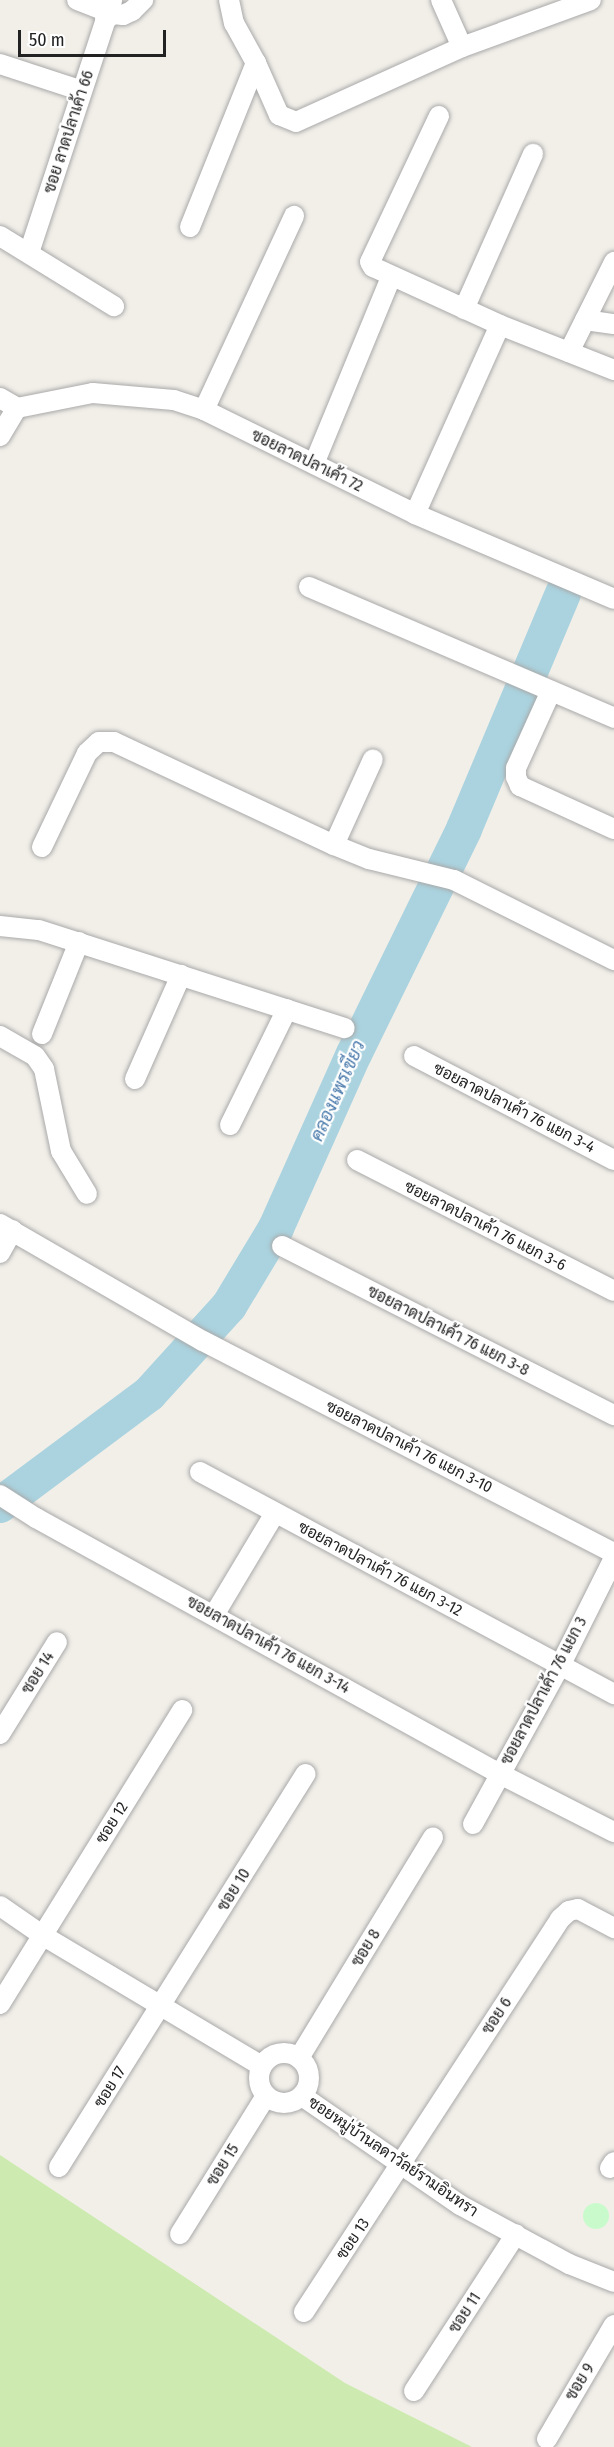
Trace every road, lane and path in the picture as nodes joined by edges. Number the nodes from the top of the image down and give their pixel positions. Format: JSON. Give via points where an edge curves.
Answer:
{"nodes":[{"id":1,"x":77,"y":0,"type":"edge"},
{"id":2,"x":143,"y":0,"type":"edge"},
{"id":3,"x":229,"y":0,"type":"edge"},
{"id":4,"x":441,"y":0,"type":"edge"},
{"id":5,"x":591,"y":0,"type":"edge"},
{"id":6,"x":108,"y":10,"type":"edge"},
{"id":7,"x":462,"y":47,"type":"junction"},
{"id":8,"x":256,"y":63,"type":"junction"},
{"id":9,"x":0,"y":64,"type":"edge"},
{"id":10,"x":82,"y":91,"type":"junction"},
{"id":11,"x":439,"y":116,"type":"dead end"},
{"id":12,"x":533,"y":154,"type":"dead end"},
{"id":13,"x":294,"y":216,"type":"dead end"},
{"id":14,"x":190,"y":227,"type":"dead end"},
{"id":15,"x":0,"y":236,"type":"edge"},
{"id":16,"x":28,"y":253,"type":"junction"},
{"id":17,"x":614,"y":262,"type":"edge"},
{"id":18,"x":390,"y":277,"type":"junction"},
{"id":19,"x":114,"y":306,"type":"dead end"},
{"id":20,"x":464,"y":309,"type":"junction"},
{"id":21,"x":585,"y":320,"type":"junction"},
{"id":22,"x":614,"y":324,"type":"edge"},
{"id":23,"x":500,"y":325,"type":"junction"},
{"id":24,"x":569,"y":352,"type":"junction"},
{"id":25,"x":614,"y":370,"type":"edge"},
{"id":26,"x":0,"y":398,"type":"edge"},
{"id":27,"x":17,"y":408,"type":"junction"},
{"id":28,"x":204,"y":410,"type":"junction"},
{"id":29,"x":0,"y":436,"type":"edge"},
{"id":30,"x":314,"y":465,"type":"junction"},
{"id":31,"x":415,"y":514,"type":"junction"},
{"id":32,"x":309,"y":587,"type":"dead end"},
{"id":33,"x":614,"y":598,"type":"edge"},
{"id":34,"x":551,"y":691,"type":"junction"},
{"id":35,"x":614,"y":718,"type":"edge"},
{"id":36,"x":373,"y":759,"type":"dead end"},
{"id":37,"x":614,"y":829,"type":"edge"},
{"id":38,"x":334,"y":845,"type":"junction"},
{"id":39,"x":42,"y":847,"type":"dead end"},
{"id":40,"x":0,"y":926,"type":"edge"},
{"id":41,"x":79,"y":942,"type":"junction"},
{"id":42,"x":614,"y":960,"type":"edge"},
{"id":43,"x":181,"y":975,"type":"junction"},
{"id":44,"x":287,"y":1009,"type":"junction"},
{"id":45,"x":345,"y":1028,"type":"dead end"},
{"id":46,"x":42,"y":1034,"type":"dead end"},
{"id":47,"x":0,"y":1036,"type":"edge"},
{"id":48,"x":414,"y":1056,"type":"dead end"},
{"id":49,"x":135,"y":1079,"type":"dead end"},
{"id":50,"x":230,"y":1125,"type":"dead end"},
{"id":51,"x":357,"y":1160,"type":"dead end"},
{"id":52,"x":614,"y":1160,"type":"edge"},
{"id":53,"x":87,"y":1194,"type":"dead end"},
{"id":54,"x":6,"y":1227,"type":"edge"},
{"id":55,"x":282,"y":1246,"type":"dead end"},
{"id":56,"x":0,"y":1254,"type":"edge"},
{"id":57,"x":614,"y":1291,"type":"edge"},
{"id":58,"x":614,"y":1415,"type":"edge"},
{"id":59,"x":200,"y":1472,"type":"dead end"},
{"id":60,"x":8,"y":1499,"type":"edge"},
{"id":61,"x":275,"y":1513,"type":"junction"},
{"id":62,"x":614,"y":1556,"type":"edge"},
{"id":63,"x":214,"y":1615,"type":"junction"},
{"id":64,"x":57,"y":1642,"type":"dead end"},
{"id":65,"x":560,"y":1666,"type":"junction"},
{"id":66,"x":614,"y":1694,"type":"edge"},
{"id":67,"x":182,"y":1710,"type":"dead end"},
{"id":68,"x":0,"y":1734,"type":"edge"},
{"id":69,"x":306,"y":1774,"type":"dead end"},
{"id":70,"x":500,"y":1774,"type":"junction"},
{"id":71,"x":473,"y":1824,"type":"dead end"},
{"id":72,"x":614,"y":1832,"type":"edge"},
{"id":73,"x":433,"y":1838,"type":"dead end"},
{"id":74,"x":0,"y":1906,"type":"edge"},
{"id":75,"x":614,"y":1928,"type":"edge"},
{"id":76,"x":42,"y":1935,"type":"junction"},
{"id":77,"x":0,"y":2004,"type":"edge"},
{"id":78,"x":161,"y":2006,"type":"junction"},
{"id":79,"x":299,"y":2058,"type":"junction"},
{"id":80,"x":262,"y":2066,"type":"junction"},
{"id":81,"x":266,"y":2096,"type":"junction"},
{"id":82,"x":302,"y":2096,"type":"junction"},
{"id":83,"x":402,"y":2166,"type":"junction"},
{"id":84,"x":59,"y":2167,"type":"dead end"},
{"id":85,"x":180,"y":2234,"type":"dead end"},
{"id":86,"x":516,"y":2234,"type":"junction"},
{"id":87,"x":614,"y":2282,"type":"edge"},
{"id":88,"x":304,"y":2312,"type":"dead end"},
{"id":89,"x":614,"y":2325,"type":"edge"},
{"id":90,"x":414,"y":2391,"type":"dead end"},
{"id":91,"x":547,"y":2439,"type":"dead end"}],
"edges":[{"from":1,"to":6,"type":"street"},
{"from":2,"to":6,"type":"street","via":[[123,15]]},
{"from":3,"to":8,"type":"street","via":[[234,23]]},
{"from":4,"to":7,"type":"street"},
{"from":5,"to":7,"type":"street"},
{"from":6,"to":10,"type":"street","name":"ซอย ลาดปลาเค้า 66"},
{"from":7,"to":8,"type":"street","via":[[296,122],[279,115]]},
{"from":8,"to":14,"type":"street"},
{"from":9,"to":10,"type":"street"},
{"from":10,"to":16,"type":"street","name":"ซอย ลาดปลาเค้า 66"},
{"from":11,"to":18,"type":"street","via":[[370,262]]},
{"from":12,"to":20,"type":"street"},
{"from":13,"to":28,"type":"street"},
{"from":15,"to":16,"type":"street"},
{"from":16,"to":19,"type":"street"},
{"from":17,"to":21,"type":"street"},
{"from":18,"to":20,"type":"street"},
{"from":18,"to":30,"type":"street"},
{"from":20,"to":23,"type":"street"},
{"from":21,"to":22,"type":"street"},
{"from":21,"to":24,"type":"street"},
{"from":23,"to":24,"type":"street"},
{"from":23,"to":31,"type":"street"},
{"from":24,"to":25,"type":"street"},
{"from":26,"to":27,"type":"street"},
{"from":27,"to":28,"type":"street","name":"ซอยลาดปลาเค้า 72","via":[[93,393],[174,400]]},
{"from":27,"to":29,"type":"street"},
{"from":28,"to":30,"type":"street","name":"ซอยลาดปลาเค้า 72"},
{"from":30,"to":31,"type":"street","name":"ซอยลาดปลาเค้า 72"},
{"from":31,"to":33,"type":"street","name":"ซอยลาดปลาเค้า 72"},
{"from":32,"to":34,"type":"street"},
{"from":34,"to":35,"type":"street"},
{"from":34,"to":37,"type":"street","via":[[516,768],[520,786]]},
{"from":36,"to":38,"type":"street"},
{"from":38,"to":39,"type":"street","via":[[114,742],[99,742],[87,753]]},
{"from":38,"to":42,"type":"street","via":[[369,859],[454,880]]},
{"from":40,"to":41,"type":"street","via":[[39,930]]},
{"from":41,"to":43,"type":"street"},
{"from":41,"to":46,"type":"street"},
{"from":43,"to":44,"type":"street"},
{"from":43,"to":49,"type":"street"},
{"from":44,"to":45,"type":"street"},
{"from":44,"to":50,"type":"street"},
{"from":47,"to":53,"type":"street","via":[[35,1056],[44,1069],[61,1151]]},
{"from":48,"to":52,"type":"street","name":"ซอยลาดปลาเค้า 76 แยก 3-4"},
{"from":51,"to":57,"type":"street","name":"ซอยลาดปลาเค้า 76 แยก 3-6"},
{"from":54,"to":56,"type":"street"},
{"from":54,"to":62,"type":"street","name":"ซอยลาดปลาเค้า 76 แยก 3-10","via":[[203,1341]]},
{"from":55,"to":58,"type":"street","name":"ซอยลาดปลาเค้า 76 แยก 3-8"},
{"from":59,"to":61,"type":"street","name":"ซอยลาดปลาเค้า 76 แยก 3-12"},
{"from":60,"to":63,"type":"street","name":"ซอยลาดปลาเค้า 76 แยก 3-14"},
{"from":61,"to":63,"type":"street"},
{"from":61,"to":65,"type":"street","name":"ซอยลาดปลาเค้า 76 แยก 3-12"},
{"from":62,"to":65,"type":"street","name":"ซอยลาดปลาเค้า 76 แยก 3"},
{"from":63,"to":70,"type":"street","name":"ซอยลาดปลาเค้า 76 แยก 3-14"},
{"from":64,"to":68,"type":"street","name":"ซอย 14"},
{"from":65,"to":66,"type":"street","name":"ซอยลาดปลาเค้า 76 แยก 3-12"},
{"from":65,"to":70,"type":"street","name":"ซอยลาดปลาเค้า 76 แยก 3"},
{"from":67,"to":76,"type":"street","name":"ซอย 12"},
{"from":69,"to":78,"type":"street","name":"ซอย 10"},
{"from":70,"to":71,"type":"street","name":"ซอยลาดปลาเค้า 76 แยก 3"},
{"from":70,"to":72,"type":"street","name":"ซอยลาดปลาเค้า 76 แยก 3-14"},
{"from":73,"to":79,"type":"street","name":"ซอย 8"},
{"from":74,"to":76,"type":"street"},
{"from":75,"to":83,"type":"street","name":"ซอย 6","via":[[578,1909],[560,1919]]},
{"from":76,"to":77,"type":"street","name":"ซอย 12"},
{"from":76,"to":78,"type":"street"},
{"from":78,"to":80,"type":"street"},
{"from":78,"to":84,"type":"street","name":"ซอย 17"},
{"from":79,"to":80,"type":"street","via":[[292,2054],[275,2055]]},
{"from":79,"to":82,"type":"street","via":[[309,2081]]},
{"from":80,"to":81,"type":"street","via":[[259,2081]]},
{"from":81,"to":82,"type":"street","via":[[280,2103]]},
{"from":81,"to":85,"type":"street","name":"ซอย 15"},
{"from":82,"to":83,"type":"street","name":"ซอยหมู่บ้านลดาวัลย์รามอินทรา"},
{"from":83,"to":86,"type":"street","name":"ซอยหมู่บ้านลดาวัลย์รามอินทรา","via":[[460,2205]]},
{"from":83,"to":88,"type":"street","name":"ซอย 13"},
{"from":86,"to":87,"type":"street","name":"ซอยหมู่บ้านลดาวัลย์รามอินทรา","via":[[569,2264]]},
{"from":86,"to":90,"type":"street","name":"ซอย 11"},
{"from":89,"to":91,"type":"street","name":"ซอย 9"}]}
